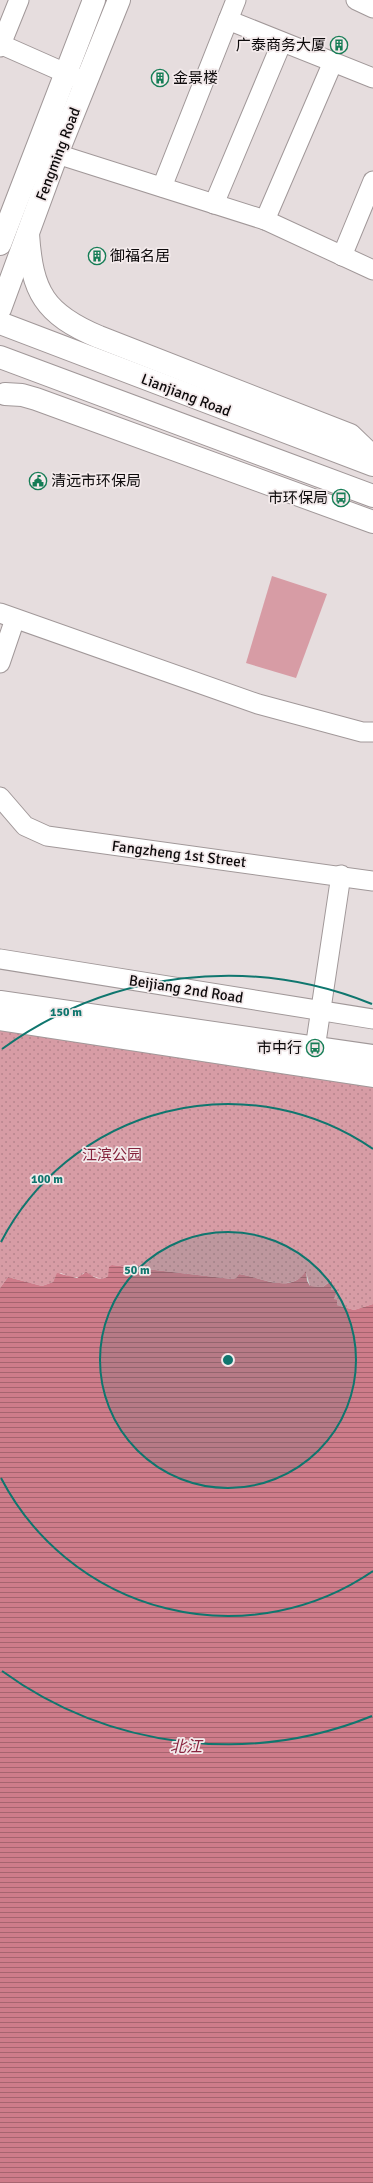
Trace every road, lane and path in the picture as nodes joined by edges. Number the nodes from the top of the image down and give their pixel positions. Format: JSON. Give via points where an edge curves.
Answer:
{"nodes":[{"id":1,"x":19,"y":0,"type":"edge"},
{"id":2,"x":94,"y":0,"type":"edge"},
{"id":3,"x":119,"y":0,"type":"edge"},
{"id":4,"x":236,"y":0,"type":"edge"},
{"id":5,"x":356,"y":0,"type":"edge"},
{"id":6,"x":373,"y":8,"type":"edge"},
{"id":7,"x":228,"y":20,"type":"junction"},
{"id":8,"x":282,"y":42,"type":"junction"},
{"id":9,"x":0,"y":45,"type":"edge"},
{"id":10,"x":334,"y":62,"type":"junction"},
{"id":11,"x":65,"y":73,"type":"junction"},
{"id":12,"x":373,"y":78,"type":"edge"},
{"id":13,"x":86,"y":81,"type":"junction"},
{"id":14,"x":57,"y":154,"type":"junction"},
{"id":15,"x":373,"y":181,"type":"edge"},
{"id":16,"x":162,"y":187,"type":"junction"},
{"id":17,"x":214,"y":204,"type":"junction"},
{"id":18,"x":265,"y":220,"type":"junction"},
{"id":19,"x":28,"y":234,"type":"junction"},
{"id":20,"x":2,"y":238,"type":"edge"},
{"id":21,"x":342,"y":256,"type":"junction"},
{"id":22,"x":373,"y":270,"type":"edge"},
{"id":23,"x":0,"y":309,"type":"edge"},
{"id":24,"x":0,"y":323,"type":"edge"},
{"id":25,"x":0,"y":357,"type":"edge"},
{"id":26,"x":68,"y":382,"type":"junction"},
{"id":27,"x":3,"y":395,"type":"edge"},
{"id":28,"x":350,"y":435,"type":"junction"},
{"id":29,"x":373,"y":443,"type":"edge"},
{"id":30,"x":373,"y":457,"type":"edge"},
{"id":31,"x":373,"y":466,"type":"edge"},
{"id":32,"x":373,"y":496,"type":"edge"},
{"id":33,"x":373,"y":522,"type":"edge"},
{"id":34,"x":8,"y":616,"type":"edge"},
{"id":35,"x":0,"y":663,"type":"edge"},
{"id":36,"x":373,"y":732,"type":"edge"},
{"id":37,"x":0,"y":797,"type":"edge"},
{"id":38,"x":341,"y":875,"type":"junction"},
{"id":39,"x":373,"y":881,"type":"edge"},
{"id":40,"x":0,"y":959,"type":"edge"},
{"id":41,"x":0,"y":1002,"type":"edge"},
{"id":42,"x":321,"y":1011,"type":"junction"},
{"id":43,"x":0,"y":1019,"type":"edge"},
{"id":44,"x":373,"y":1019,"type":"edge"},
{"id":45,"x":373,"y":1056,"type":"edge"},
{"id":46,"x":314,"y":1058,"type":"junction"},
{"id":47,"x":373,"y":1076,"type":"edge"}],
"edges":[{"from":1,"to":9,"type":"street"},
{"from":2,"to":11,"type":"main road","name":"Fengming Road"},
{"from":3,"to":13,"type":"main road","name":"Fengming Road"},
{"from":4,"to":7,"type":"street"},
{"from":5,"to":6,"type":"street"},
{"from":7,"to":8,"type":"street"},
{"from":7,"to":16,"type":"street"},
{"from":8,"to":10,"type":"street"},
{"from":8,"to":17,"type":"street"},
{"from":9,"to":11,"type":"street"},
{"from":10,"to":12,"type":"street"},
{"from":10,"to":18,"type":"street"},
{"from":11,"to":13,"type":"street"},
{"from":11,"to":20,"type":"main road","name":"Fengming Road"},
{"from":13,"to":14,"type":"main road","name":"Fengming Road"},
{"from":14,"to":16,"type":"street"},
{"from":14,"to":19,"type":"main road","name":"Fengming Road"},
{"from":15,"to":21,"type":"street"},
{"from":16,"to":17,"type":"street"},
{"from":17,"to":18,"type":"street"},
{"from":18,"to":21,"type":"street"},
{"from":19,"to":23,"type":"main road","name":"Fengming Road"},
{"from":19,"to":28,"type":"main road","via":[[31,269],[38,289],[60,318],[76,328]]},
{"from":21,"to":22,"type":"street"},
{"from":24,"to":31,"type":"main road","name":"Lianjiang Road"},
{"from":25,"to":26,"type":"main road","name":"Lianjiang Road"},
{"from":26,"to":27,"type":"main road","via":[[30,387]]},
{"from":26,"to":32,"type":"main road","name":"Lianjiang Road"},
{"from":27,"to":33,"type":"main road","via":[[22,395],[36,399]]},
{"from":28,"to":29,"type":"main road"},
{"from":28,"to":30,"type":"main road"},
{"from":34,"to":35,"type":"street"},
{"from":34,"to":36,"type":"street","via":[[258,704],[362,732]]},
{"from":37,"to":38,"type":"street","name":"Fangzheng 1st Street","via":[[25,826],[47,836]]},
{"from":38,"to":39,"type":"street","name":"Fangzheng 1st Street"},
{"from":38,"to":42,"type":"street"},
{"from":40,"to":42,"type":"street","name":"Beijiang 2nd Road"},
{"from":41,"to":46,"type":"main road"},
{"from":42,"to":44,"type":"street","name":"Beijiang 2nd Road"},
{"from":42,"to":46,"type":"street"},
{"from":43,"to":46,"type":"main road"},
{"from":45,"to":46,"type":"main road"},
{"from":46,"to":47,"type":"main road"}]}
